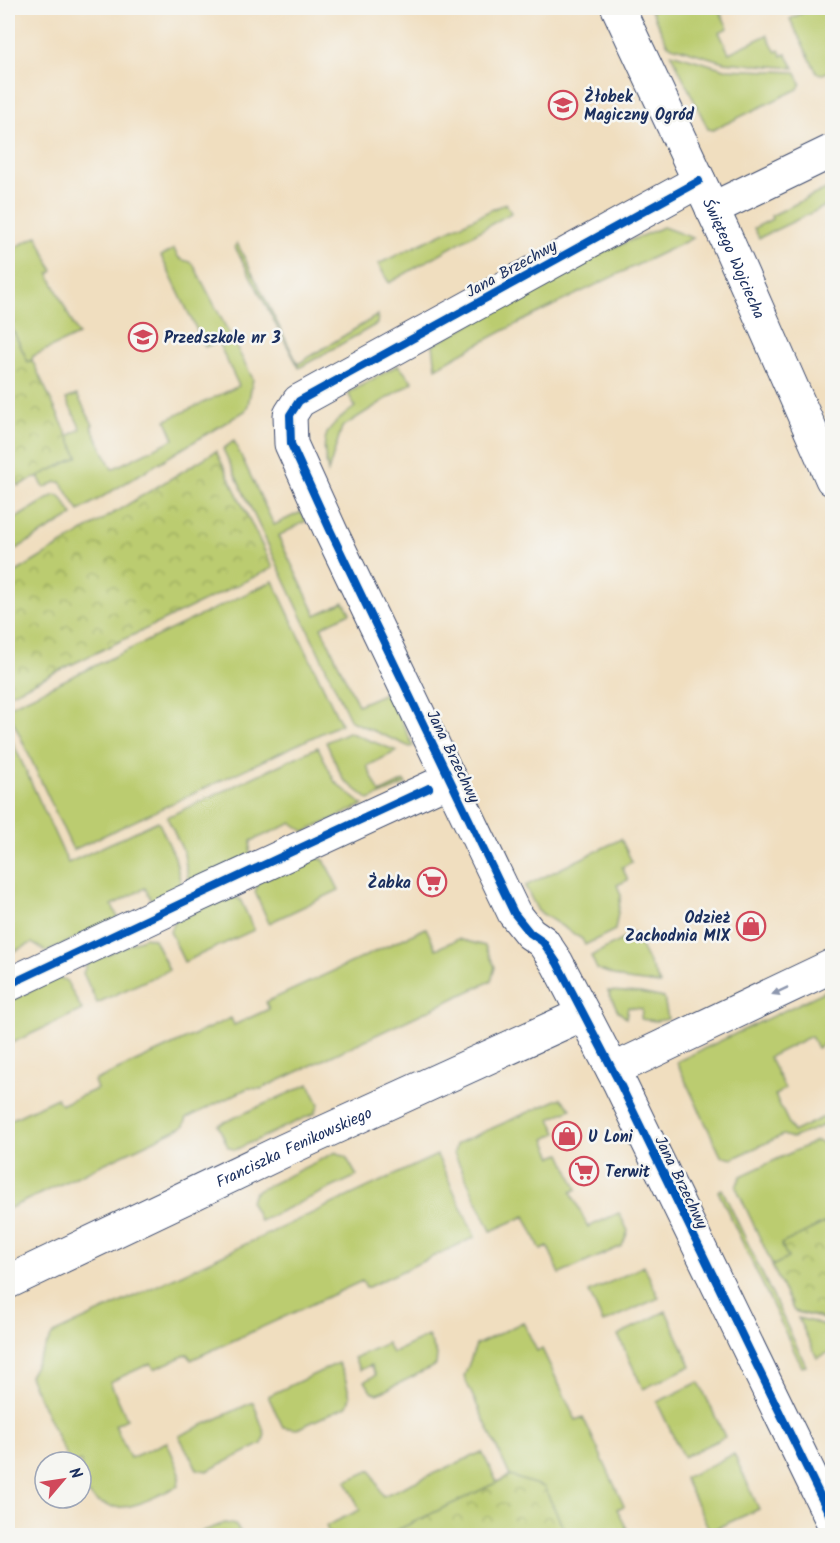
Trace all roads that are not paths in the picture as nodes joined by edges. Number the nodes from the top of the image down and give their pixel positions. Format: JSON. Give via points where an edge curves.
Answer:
{"nodes":[{"id":1,"x":618,"y":8,"type":"edge"},
{"id":2,"x":832,"y":151,"type":"edge"},
{"id":3,"x":706,"y":195,"type":"junction"},
{"id":4,"x":832,"y":479,"type":"edge"},
{"id":5,"x":450,"y":779,"type":"junction"},
{"id":6,"x":832,"y":966,"type":"edge"},
{"id":7,"x":8,"y":986,"type":"edge"},
{"id":8,"x":583,"y":1014,"type":"junction"},
{"id":9,"x":613,"y":1070,"type":"junction"},
{"id":10,"x":8,"y":1282,"type":"edge"},
{"id":11,"x":832,"y":1520,"type":"edge"}],
"edges":[{"from":1,"to":3,"type":"street","name":"Świętego Wojciecha"},
{"from":2,"to":3,"type":"street","name":"Jana Brzechwy"},
{"from":3,"to":4,"type":"street","name":"Świętego Wojciecha"},
{"from":3,"to":5,"type":"street","name":"Jana Brzechwy","via":[[299,400],[290,415],[291,444]]},
{"from":5,"to":7,"type":"street"},
{"from":5,"to":8,"type":"street","name":"Jana Brzechwy","via":[[514,913],[543,942]]},
{"from":6,"to":9,"type":"street","one_way":true},
{"from":8,"to":9,"type":"street","name":"Jana Brzechwy"},
{"from":8,"to":10,"type":"street","name":"Franciszka Fenikowskiego"},
{"from":9,"to":11,"type":"street","name":"Jana Brzechwy"}]}
